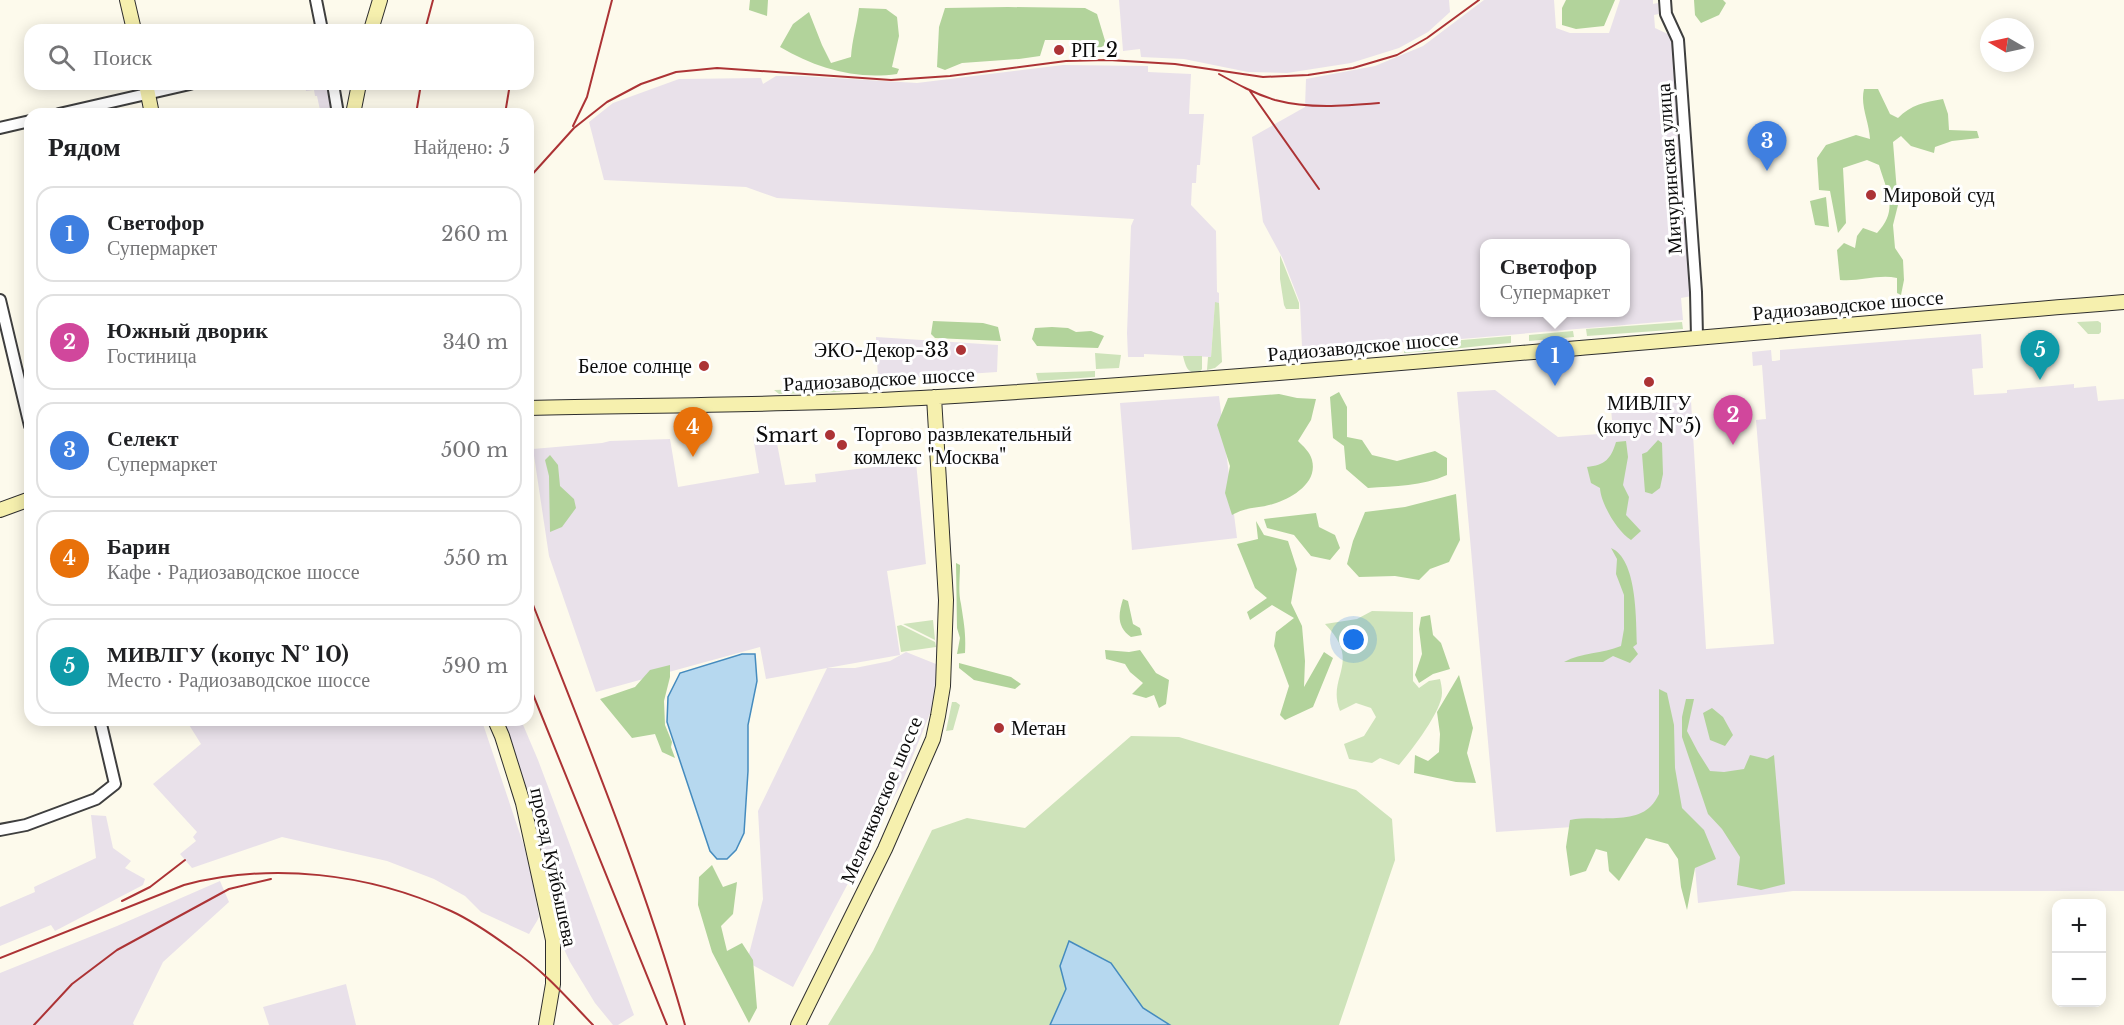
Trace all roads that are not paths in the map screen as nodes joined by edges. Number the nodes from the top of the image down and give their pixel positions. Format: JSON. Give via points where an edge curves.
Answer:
{"nodes":[{"id":1,"x":127,"y":0,"type":"edge"},
{"id":2,"x":316,"y":0,"type":"edge"},
{"id":3,"x":380,"y":0,"type":"edge"},
{"id":4,"x":1665,"y":0,"type":"edge"},
{"id":5,"x":133,"y":24,"type":"edge"},
{"id":6,"x":321,"y":24,"type":"edge"},
{"id":7,"x":373,"y":24,"type":"edge"},
{"id":8,"x":140,"y":90,"type":"edge"},
{"id":9,"x":147,"y":90,"type":"edge"},
{"id":10,"x":334,"y":90,"type":"edge"},
{"id":11,"x":358,"y":90,"type":"edge"},
{"id":12,"x":79,"y":108,"type":"edge"},
{"id":13,"x":151,"y":108,"type":"edge"},
{"id":14,"x":337,"y":108,"type":"edge"},
{"id":15,"x":354,"y":108,"type":"edge"},
{"id":16,"x":24,"y":122,"type":"edge"},
{"id":17,"x":0,"y":128,"type":"edge"},
{"id":18,"x":0,"y":300,"type":"edge"},
{"id":19,"x":2124,"y":302,"type":"edge"},
{"id":20,"x":1697,"y":337,"type":"junction"},
{"id":21,"x":934,"y":397,"type":"junction"},
{"id":22,"x":24,"y":401,"type":"edge"},
{"id":23,"x":534,"y":408,"type":"edge"},
{"id":24,"x":24,"y":501,"type":"edge"},
{"id":25,"x":0,"y":510,"type":"edge"},
{"id":26,"x":102,"y":726,"type":"edge"},
{"id":27,"x":498,"y":726,"type":"edge"},
{"id":28,"x":0,"y":830,"type":"edge"},
{"id":29,"x":546,"y":1025,"type":"edge"},
{"id":30,"x":798,"y":1025,"type":"edge"}],
"edges":[{"from":1,"to":5,"type":"street"},
{"from":2,"to":6,"type":"street"},
{"from":3,"to":7,"type":"street"},
{"from":4,"to":20,"type":"street","name":"Мичуринская улица","via":[[1666,14],[1678,40]]},
{"from":8,"to":12,"type":"street"},
{"from":9,"to":13,"type":"street"},
{"from":10,"to":14,"type":"street"},
{"from":11,"to":15,"type":"street"},
{"from":16,"to":17,"type":"street"},
{"from":18,"to":22,"type":"street"},
{"from":19,"to":20,"type":"street","name":"Радиозаводское шоссе"},
{"from":20,"to":21,"type":"street","name":"Радиозаводское шоссе","via":[[1204,379]]},
{"from":21,"to":23,"type":"street","name":"Радиозаводское шоссе"},
{"from":21,"to":30,"type":"street","name":"Меленковское шоссе","via":[[946,600],[939,716],[885,849]]},
{"from":24,"to":25,"type":"street"},
{"from":26,"to":28,"type":"street","via":[[116,784],[96,799],[26,825]]},
{"from":27,"to":29,"type":"street","name":"проезд Куйбышева","via":[[523,803],[553,940],[553,984]]}]}
